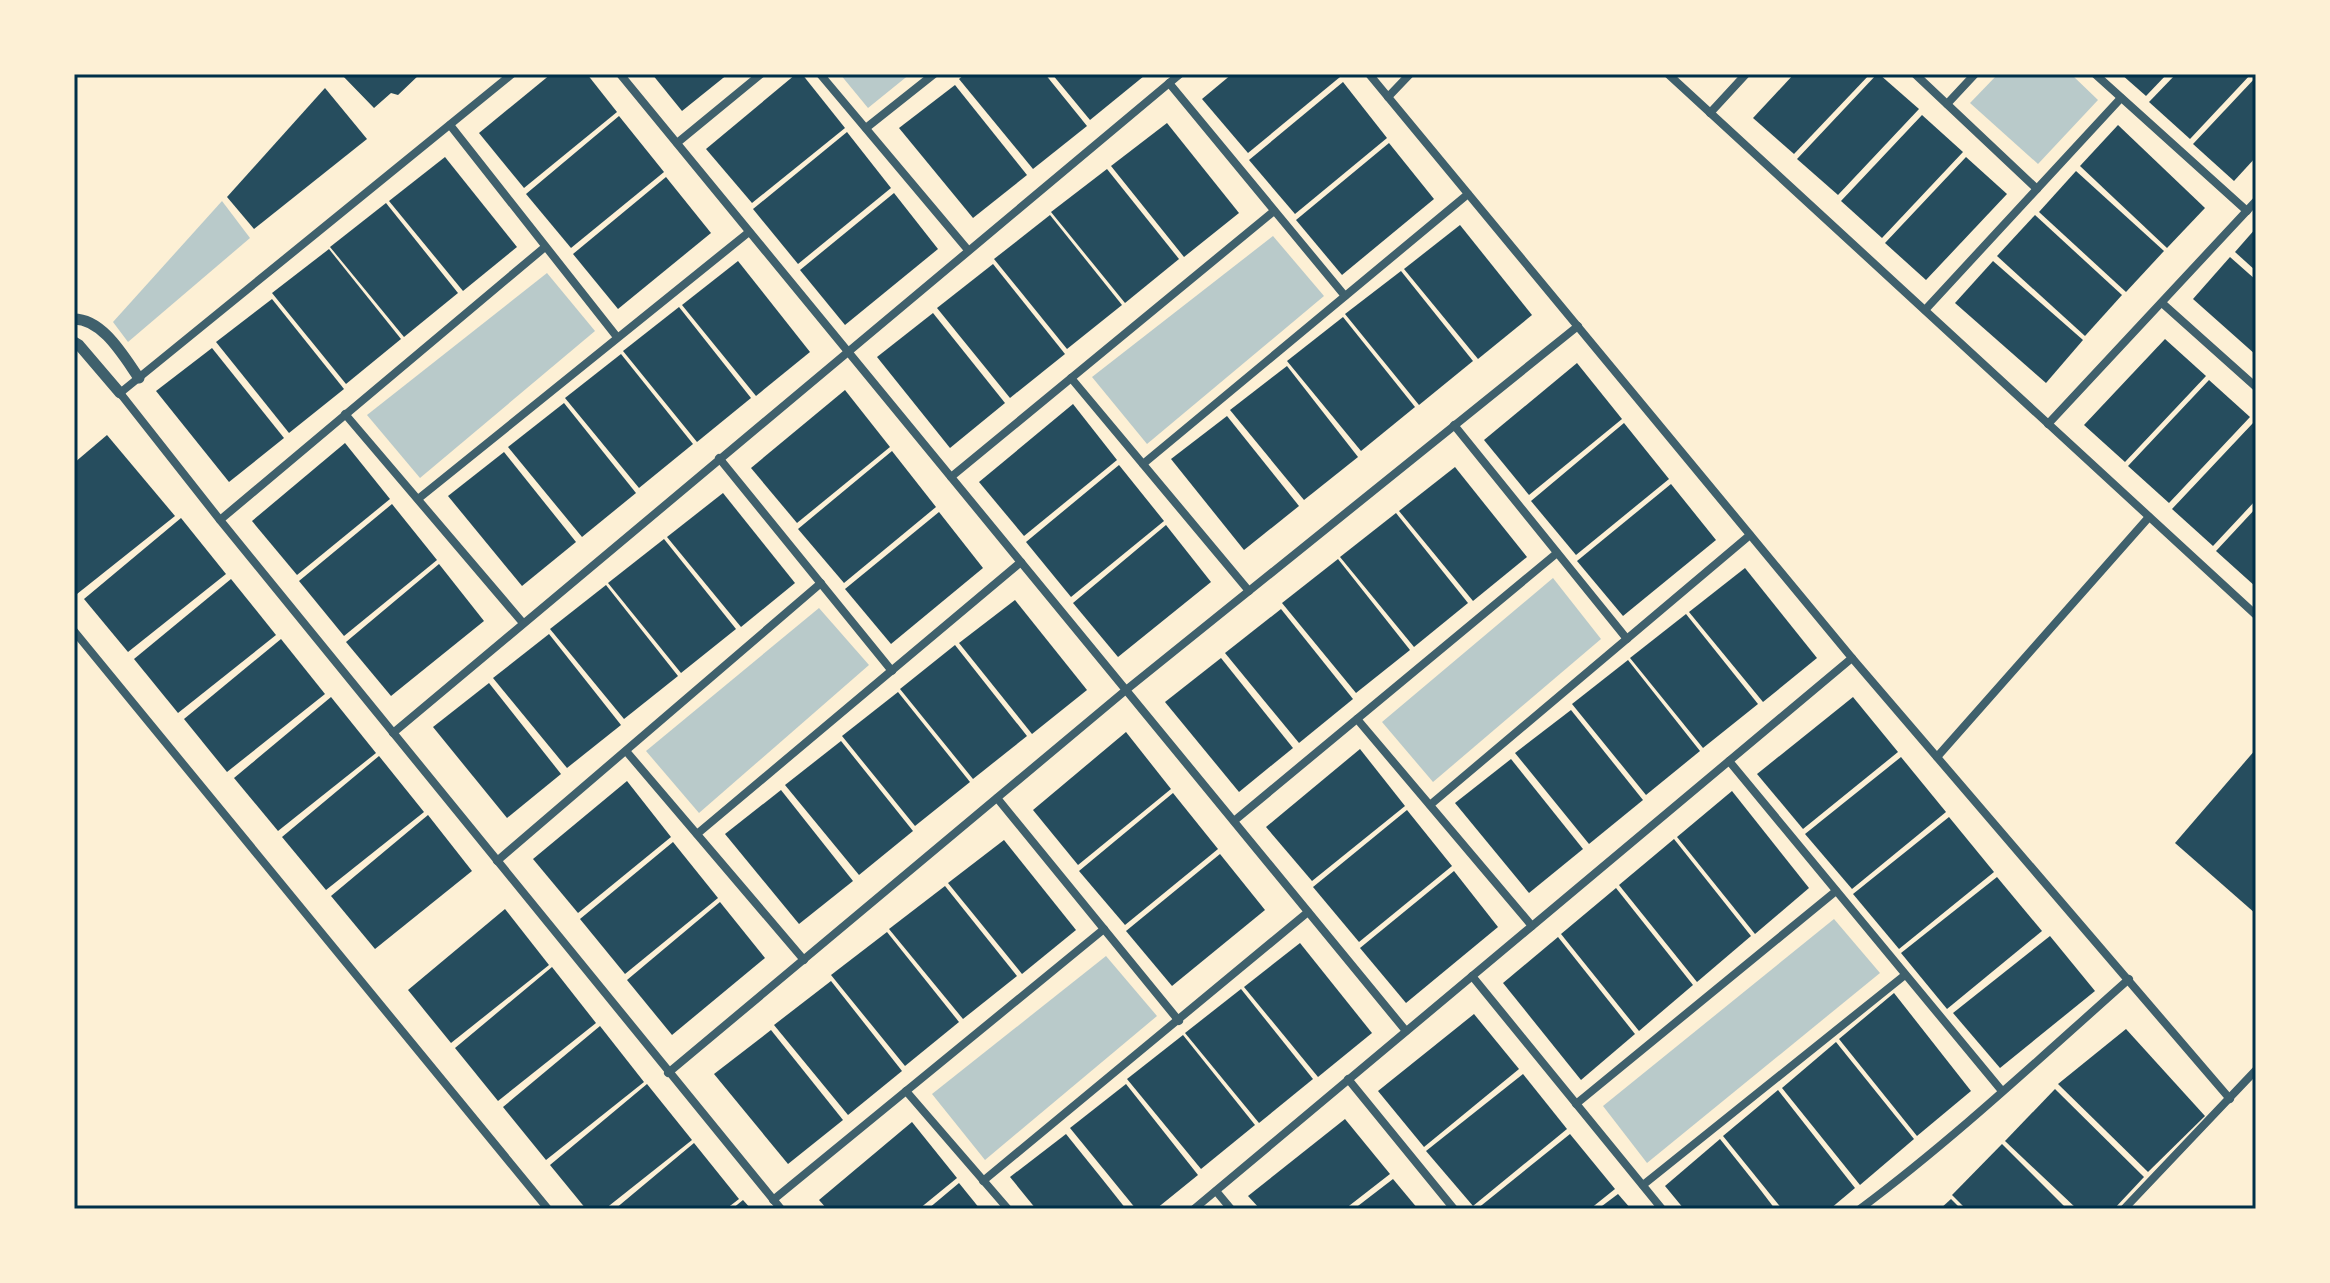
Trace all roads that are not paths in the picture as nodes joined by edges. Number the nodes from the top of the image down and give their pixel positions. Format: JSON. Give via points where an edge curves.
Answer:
{"nodes":[{"id":1,"x":512,"y":74,"type":"edge"},
{"id":2,"x":620,"y":74,"type":"edge"},
{"id":3,"x":761,"y":74,"type":"edge"},
{"id":4,"x":820,"y":74,"type":"edge"},
{"id":5,"x":934,"y":74,"type":"edge"},
{"id":6,"x":1180,"y":74,"type":"edge"},
{"id":7,"x":1369,"y":74,"type":"edge"},
{"id":8,"x":1410,"y":74,"type":"edge"},
{"id":9,"x":1668,"y":74,"type":"edge"},
{"id":10,"x":1746,"y":74,"type":"edge"},
{"id":11,"x":1915,"y":74,"type":"edge"},
{"id":12,"x":1975,"y":74,"type":"edge"},
{"id":13,"x":2095,"y":74,"type":"edge"},
{"id":14,"x":1169,"y":83,"type":"junction"},
{"id":15,"x":1388,"y":97,"type":"junction"},
{"id":16,"x":2121,"y":98,"type":"junction"},
{"id":17,"x":1947,"y":104,"type":"junction"},
{"id":18,"x":1710,"y":113,"type":"junction"},
{"id":19,"x":450,"y":125,"type":"junction"},
{"id":20,"x":866,"y":128,"type":"junction"},
{"id":21,"x":677,"y":143,"type":"junction"},
{"id":22,"x":2037,"y":189,"type":"junction"},
{"id":23,"x":1468,"y":194,"type":"junction"},
{"id":24,"x":2256,"y":201,"type":"edge"},
{"id":25,"x":1274,"y":211,"type":"junction"},
{"id":26,"x":2247,"y":211,"type":"junction"},
{"id":27,"x":749,"y":232,"type":"junction"},
{"id":28,"x":545,"y":247,"type":"junction"},
{"id":29,"x":968,"y":250,"type":"junction"},
{"id":30,"x":1345,"y":296,"type":"junction"},
{"id":31,"x":2162,"y":303,"type":"junction"},
{"id":32,"x":1925,"y":310,"type":"junction"},
{"id":33,"x":74,"y":319,"type":"edge"},
{"id":34,"x":1578,"y":326,"type":"junction"},
{"id":35,"x":617,"y":337,"type":"junction"},
{"id":36,"x":74,"y":342,"type":"edge"},
{"id":37,"x":847,"y":351,"type":"junction"},
{"id":38,"x":139,"y":378,"type":"junction"},
{"id":39,"x":1071,"y":378,"type":"junction"},
{"id":40,"x":2256,"y":387,"type":"edge"},
{"id":41,"x":120,"y":393,"type":"junction"},
{"id":42,"x":345,"y":414,"type":"junction"},
{"id":43,"x":2048,"y":424,"type":"junction"},
{"id":44,"x":1454,"y":425,"type":"junction"},
{"id":45,"x":719,"y":458,"type":"junction"},
{"id":46,"x":1143,"y":464,"type":"junction"},
{"id":47,"x":951,"y":477,"type":"junction"},
{"id":48,"x":418,"y":499,"type":"junction"},
{"id":49,"x":2149,"y":517,"type":"junction"},
{"id":50,"x":220,"y":520,"type":"junction"},
{"id":51,"x":1750,"y":535,"type":"junction"},
{"id":52,"x":1557,"y":553,"type":"junction"},
{"id":53,"x":1021,"y":562,"type":"junction"},
{"id":54,"x":821,"y":583,"type":"junction"},
{"id":55,"x":1249,"y":591,"type":"junction"},
{"id":56,"x":2256,"y":615,"type":"edge"},
{"id":57,"x":523,"y":623,"type":"junction"},
{"id":58,"x":74,"y":631,"type":"edge"},
{"id":59,"x":1627,"y":639,"type":"junction"},
{"id":60,"x":1852,"y":658,"type":"junction"},
{"id":61,"x":892,"y":671,"type":"junction"},
{"id":62,"x":1126,"y":690,"type":"junction"},
{"id":63,"x":1357,"y":719,"type":"junction"},
{"id":64,"x":393,"y":733,"type":"junction"},
{"id":65,"x":626,"y":751,"type":"junction"},
{"id":66,"x":1937,"y":757,"type":"junction"},
{"id":67,"x":1729,"y":761,"type":"junction"},
{"id":68,"x":997,"y":798,"type":"junction"},
{"id":69,"x":1430,"y":805,"type":"junction"},
{"id":70,"x":1234,"y":821,"type":"junction"},
{"id":71,"x":697,"y":834,"type":"junction"},
{"id":72,"x":497,"y":861,"type":"junction"},
{"id":73,"x":1836,"y":891,"type":"junction"},
{"id":74,"x":1308,"y":912,"type":"junction"},
{"id":75,"x":1532,"y":926,"type":"junction"},
{"id":76,"x":1104,"y":929,"type":"junction"},
{"id":77,"x":804,"y":960,"type":"junction"},
{"id":78,"x":1905,"y":975,"type":"junction"},
{"id":79,"x":1472,"y":976,"type":"junction"},
{"id":80,"x":2129,"y":979,"type":"junction"},
{"id":81,"x":1179,"y":1021,"type":"junction"},
{"id":82,"x":1406,"y":1031,"type":"junction"},
{"id":83,"x":2256,"y":1070,"type":"edge"},
{"id":84,"x":668,"y":1073,"type":"junction"},
{"id":85,"x":1348,"y":1079,"type":"junction"},
{"id":86,"x":906,"y":1091,"type":"junction"},
{"id":87,"x":2002,"y":1091,"type":"junction"},
{"id":88,"x":2230,"y":1099,"type":"junction"},
{"id":89,"x":1576,"y":1104,"type":"junction"},
{"id":90,"x":983,"y":1181,"type":"junction"},
{"id":91,"x":1643,"y":1185,"type":"junction"},
{"id":92,"x":1888,"y":1188,"type":"junction"},
{"id":93,"x":1216,"y":1191,"type":"junction"},
{"id":94,"x":773,"y":1200,"type":"junction"},
{"id":95,"x":548,"y":1209,"type":"edge"},
{"id":96,"x":781,"y":1209,"type":"edge"},
{"id":97,"x":1008,"y":1209,"type":"edge"},
{"id":98,"x":1194,"y":1209,"type":"edge"},
{"id":99,"x":1231,"y":1209,"type":"edge"},
{"id":100,"x":1454,"y":1209,"type":"edge"},
{"id":101,"x":1662,"y":1209,"type":"edge"},
{"id":102,"x":1860,"y":1209,"type":"edge"},
{"id":103,"x":1871,"y":1209,"type":"edge"},
{"id":104,"x":2124,"y":1209,"type":"edge"}],
"edges":[{"from":1,"to":19,"type":"street"},
{"from":2,"to":21,"type":"street"},
{"from":3,"to":21,"type":"street"},
{"from":4,"to":20,"type":"street"},
{"from":5,"to":20,"type":"street"},
{"from":6,"to":14,"type":"street"},
{"from":7,"to":15,"type":"street"},
{"from":8,"to":15,"type":"street"},
{"from":9,"to":18,"type":"street"},
{"from":10,"to":18,"type":"street"},
{"from":11,"to":17,"type":"street"},
{"from":12,"to":17,"type":"street"},
{"from":13,"to":16,"type":"street"},
{"from":14,"to":25,"type":"street"},
{"from":14,"to":29,"type":"street"},
{"from":15,"to":23,"type":"street"},
{"from":16,"to":22,"type":"street"},
{"from":16,"to":26,"type":"street"},
{"from":17,"to":22,"type":"street"},
{"from":18,"to":32,"type":"street"},
{"from":19,"to":28,"type":"street"},
{"from":19,"to":38,"type":"street"},
{"from":20,"to":29,"type":"street"},
{"from":21,"to":27,"type":"street"},
{"from":22,"to":32,"type":"street"},
{"from":23,"to":30,"type":"street"},
{"from":23,"to":34,"type":"street"},
{"from":24,"to":26,"type":"street"},
{"from":25,"to":30,"type":"street"},
{"from":25,"to":39,"type":"street"},
{"from":26,"to":31,"type":"street"},
{"from":27,"to":35,"type":"street"},
{"from":27,"to":37,"type":"street"},
{"from":28,"to":35,"type":"street"},
{"from":28,"to":42,"type":"street"},
{"from":29,"to":37,"type":"street"},
{"from":30,"to":46,"type":"street"},
{"from":31,"to":40,"type":"street"},
{"from":31,"to":43,"type":"street"},
{"from":32,"to":43,"type":"street"},
{"from":33,"to":38,"type":"street","via":[[104,333]]},
{"from":34,"to":44,"type":"street"},
{"from":34,"to":51,"type":"street"},
{"from":35,"to":48,"type":"street"},
{"from":36,"to":41,"type":"street"},
{"from":37,"to":45,"type":"street"},
{"from":37,"to":47,"type":"street"},
{"from":38,"to":41,"type":"street"},
{"from":39,"to":46,"type":"street"},
{"from":39,"to":47,"type":"street"},
{"from":41,"to":50,"type":"street"},
{"from":42,"to":48,"type":"street"},
{"from":42,"to":50,"type":"street"},
{"from":43,"to":49,"type":"street"},
{"from":44,"to":52,"type":"street"},
{"from":44,"to":55,"type":"street"},
{"from":45,"to":54,"type":"street"},
{"from":45,"to":57,"type":"street"},
{"from":46,"to":55,"type":"street"},
{"from":47,"to":53,"type":"street"},
{"from":48,"to":57,"type":"street"},
{"from":49,"to":56,"type":"street"},
{"from":49,"to":66,"type":"street"},
{"from":50,"to":64,"type":"street"},
{"from":51,"to":59,"type":"street"},
{"from":51,"to":60,"type":"street"},
{"from":52,"to":59,"type":"street"},
{"from":52,"to":63,"type":"street"},
{"from":53,"to":61,"type":"street"},
{"from":53,"to":62,"type":"street"},
{"from":54,"to":61,"type":"street"},
{"from":54,"to":65,"type":"street"},
{"from":55,"to":62,"type":"street"},
{"from":57,"to":64,"type":"street"},
{"from":58,"to":95,"type":"street"},
{"from":59,"to":69,"type":"street"},
{"from":60,"to":66,"type":"street"},
{"from":60,"to":67,"type":"street"},
{"from":61,"to":71,"type":"street"},
{"from":62,"to":68,"type":"street"},
{"from":62,"to":70,"type":"street"},
{"from":63,"to":69,"type":"street"},
{"from":63,"to":70,"type":"street"},
{"from":64,"to":72,"type":"street"},
{"from":65,"to":71,"type":"street"},
{"from":65,"to":72,"type":"street"},
{"from":66,"to":80,"type":"street"},
{"from":67,"to":73,"type":"street"},
{"from":67,"to":75,"type":"street"},
{"from":68,"to":76,"type":"street"},
{"from":68,"to":77,"type":"street"},
{"from":69,"to":75,"type":"street"},
{"from":70,"to":74,"type":"street"},
{"from":71,"to":77,"type":"street"},
{"from":72,"to":84,"type":"street"},
{"from":73,"to":78,"type":"street"},
{"from":73,"to":89,"type":"street"},
{"from":74,"to":81,"type":"street"},
{"from":74,"to":82,"type":"street"},
{"from":75,"to":79,"type":"street"},
{"from":76,"to":81,"type":"street"},
{"from":76,"to":86,"type":"street"},
{"from":77,"to":84,"type":"street"},
{"from":78,"to":87,"type":"street"},
{"from":78,"to":91,"type":"street"},
{"from":79,"to":82,"type":"street"},
{"from":79,"to":89,"type":"street"},
{"from":80,"to":87,"type":"street"},
{"from":80,"to":88,"type":"street"},
{"from":81,"to":90,"type":"street"},
{"from":82,"to":85,"type":"street"},
{"from":83,"to":88,"type":"street"},
{"from":84,"to":94,"type":"street"},
{"from":85,"to":93,"type":"street"},
{"from":85,"to":100,"type":"street"},
{"from":86,"to":90,"type":"street"},
{"from":86,"to":94,"type":"street"},
{"from":87,"to":92,"type":"street"},
{"from":88,"to":104,"type":"street"},
{"from":89,"to":91,"type":"street"},
{"from":90,"to":97,"type":"street"},
{"from":91,"to":101,"type":"street"},
{"from":92,"to":102,"type":"street"},
{"from":92,"to":103,"type":"street"},
{"from":93,"to":98,"type":"street"},
{"from":93,"to":99,"type":"street"},
{"from":94,"to":96,"type":"street"}]}
